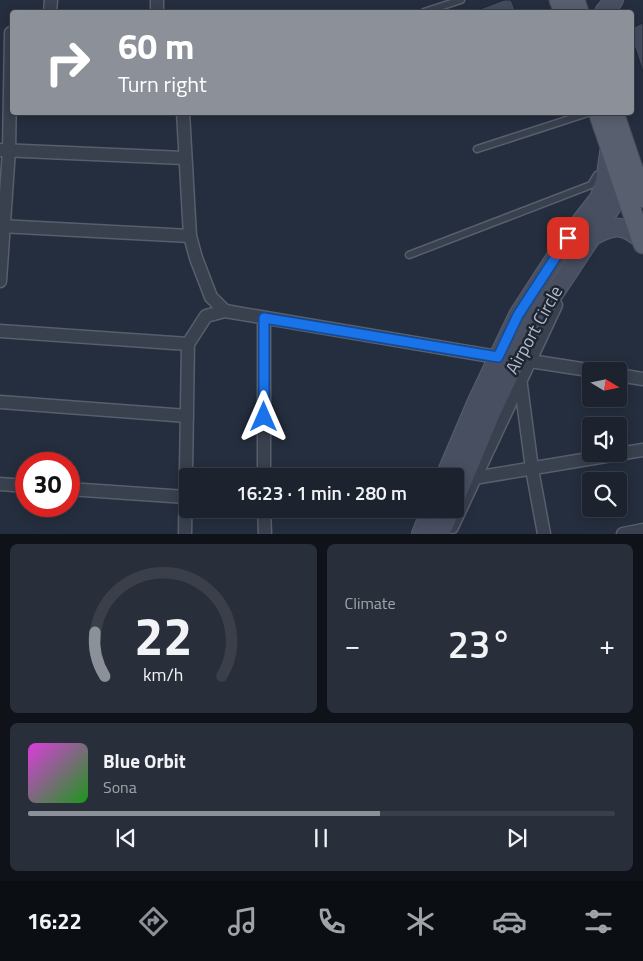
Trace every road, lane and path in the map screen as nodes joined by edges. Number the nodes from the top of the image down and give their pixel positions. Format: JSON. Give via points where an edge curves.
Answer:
{"nodes":[{"id":1,"x":461,"y":0,"type":"edge"},
{"id":2,"x":614,"y":0,"type":"edge"},
{"id":3,"x":430,"y":10,"type":"edge"},
{"id":4,"x":606,"y":10,"type":"edge"},
{"id":5,"x":8,"y":33,"type":"edge"},
{"id":6,"x":8,"y":69,"type":"edge"},
{"id":7,"x":182,"y":115,"type":"edge"},
{"id":8,"x":582,"y":115,"type":"edge"},
{"id":9,"x":599,"y":115,"type":"edge"},
{"id":10,"x":615,"y":115,"type":"edge"},
{"id":11,"x":477,"y":149,"type":"dead end"},
{"id":12,"x":4,"y":150,"type":"edge"},
{"id":13,"x":184,"y":158,"type":"junction"},
{"id":14,"x":628,"y":182,"type":"edge"},
{"id":15,"x":2,"y":226,"type":"edge"},
{"id":16,"x":597,"y":234,"type":"junction"},
{"id":17,"x":190,"y":236,"type":"junction"},
{"id":18,"x":642,"y":241,"type":"edge"},
{"id":19,"x":409,"y":255,"type":"dead end"},
{"id":20,"x":0,"y":281,"type":"edge"},
{"id":21,"x":226,"y":311,"type":"junction"},
{"id":22,"x":264,"y":318,"type":"junction"},
{"id":23,"x":0,"y":331,"type":"edge"},
{"id":24,"x":188,"y":344,"type":"junction"},
{"id":25,"x":498,"y":357,"type":"junction"},
{"id":26,"x":523,"y":360,"type":"junction"},
{"id":27,"x":582,"y":369,"type":"edge"},
{"id":28,"x":628,"y":376,"type":"edge"},
{"id":29,"x":520,"y":378,"type":"junction"},
{"id":30,"x":643,"y":379,"type":"edge"},
{"id":31,"x":0,"y":402,"type":"edge"},
{"id":32,"x":187,"y":416,"type":"junction"},
{"id":33,"x":643,"y":450,"type":"edge"},
{"id":34,"x":186,"y":468,"type":"edge"},
{"id":35,"x":264,"y":468,"type":"edge"},
{"id":36,"x":448,"y":468,"type":"edge"},
{"id":37,"x":532,"y":469,"type":"junction"},
{"id":38,"x":469,"y":479,"type":"junction"},
{"id":39,"x":0,"y":484,"type":"edge"},
{"id":40,"x":15,"y":485,"type":"edge"},
{"id":41,"x":464,"y":486,"type":"edge"},
{"id":42,"x":80,"y":490,"type":"edge"},
{"id":43,"x":179,"y":497,"type":"edge"},
{"id":44,"x":185,"y":518,"type":"edge"},
{"id":45,"x":264,"y":518,"type":"edge"},
{"id":46,"x":427,"y":518,"type":"edge"},
{"id":47,"x":447,"y":518,"type":"edge"},
{"id":48,"x":643,"y":530,"type":"edge"},
{"id":49,"x":185,"y":534,"type":"edge"},
{"id":50,"x":264,"y":534,"type":"edge"},
{"id":51,"x":421,"y":534,"type":"edge"},
{"id":52,"x":440,"y":534,"type":"edge"},
{"id":53,"x":450,"y":534,"type":"edge"},
{"id":54,"x":544,"y":534,"type":"edge"},
{"id":55,"x":623,"y":534,"type":"edge"}],
"edges":[{"from":1,"to":3,"type":"lane"},
{"from":2,"to":4,"type":"main road"},
{"from":5,"to":6,"type":"street"},
{"from":6,"to":12,"type":"street"},
{"from":7,"to":13,"type":"street"},
{"from":8,"to":11,"type":"lane"},
{"from":9,"to":14,"type":"main road"},
{"from":10,"to":14,"type":"main road"},
{"from":12,"to":13,"type":"street"},
{"from":12,"to":15,"type":"street"},
{"from":13,"to":17,"type":"street"},
{"from":14,"to":16,"type":"main road","name":"Airport Circle"},
{"from":14,"to":18,"type":"main road"},
{"from":14,"to":19,"type":"lane","via":[[597,175],[591,186]]},
{"from":14,"to":25,"type":"main road","name":"Airport Circle","via":[[600,197],[568,238],[523,307]]},
{"from":15,"to":17,"type":"street"},
{"from":15,"to":20,"type":"street"},
{"from":16,"to":18,"type":"main road","via":[[614,228],[629,229]]},
{"from":16,"to":26,"type":"main road","name":"Airport Circle","via":[[534,324]]},
{"from":17,"to":21,"type":"street","via":[[211,297]]},
{"from":21,"to":22,"type":"street"},
{"from":21,"to":24,"type":"street","via":[[206,316]]},
{"from":22,"to":25,"type":"street"},
{"from":22,"to":35,"type":"street"},
{"from":23,"to":24,"type":"street"},
{"from":24,"to":32,"type":"street"},
{"from":25,"to":26,"type":"street"},
{"from":25,"to":36,"type":"main road","name":"Airport Circle"},
{"from":26,"to":27,"type":"street"},
{"from":26,"to":29,"type":"street"},
{"from":26,"to":38,"type":"main road","name":"Airport Circle","via":[[493,408]]},
{"from":28,"to":30,"type":"street"},
{"from":29,"to":37,"type":"street"},
{"from":29,"to":38,"type":"street"},
{"from":31,"to":32,"type":"street"},
{"from":32,"to":34,"type":"street"},
{"from":33,"to":37,"type":"street"},
{"from":37,"to":38,"type":"street"},
{"from":37,"to":54,"type":"street"},
{"from":38,"to":41,"type":"main road","name":"Airport Circle"},
{"from":38,"to":53,"type":"street"},
{"from":39,"to":40,"type":"street"},
{"from":42,"to":43,"type":"street"},
{"from":44,"to":49,"type":"street"},
{"from":45,"to":50,"type":"street"},
{"from":46,"to":51,"type":"main road"},
{"from":47,"to":52,"type":"main road"},
{"from":48,"to":55,"type":"street"}]}
